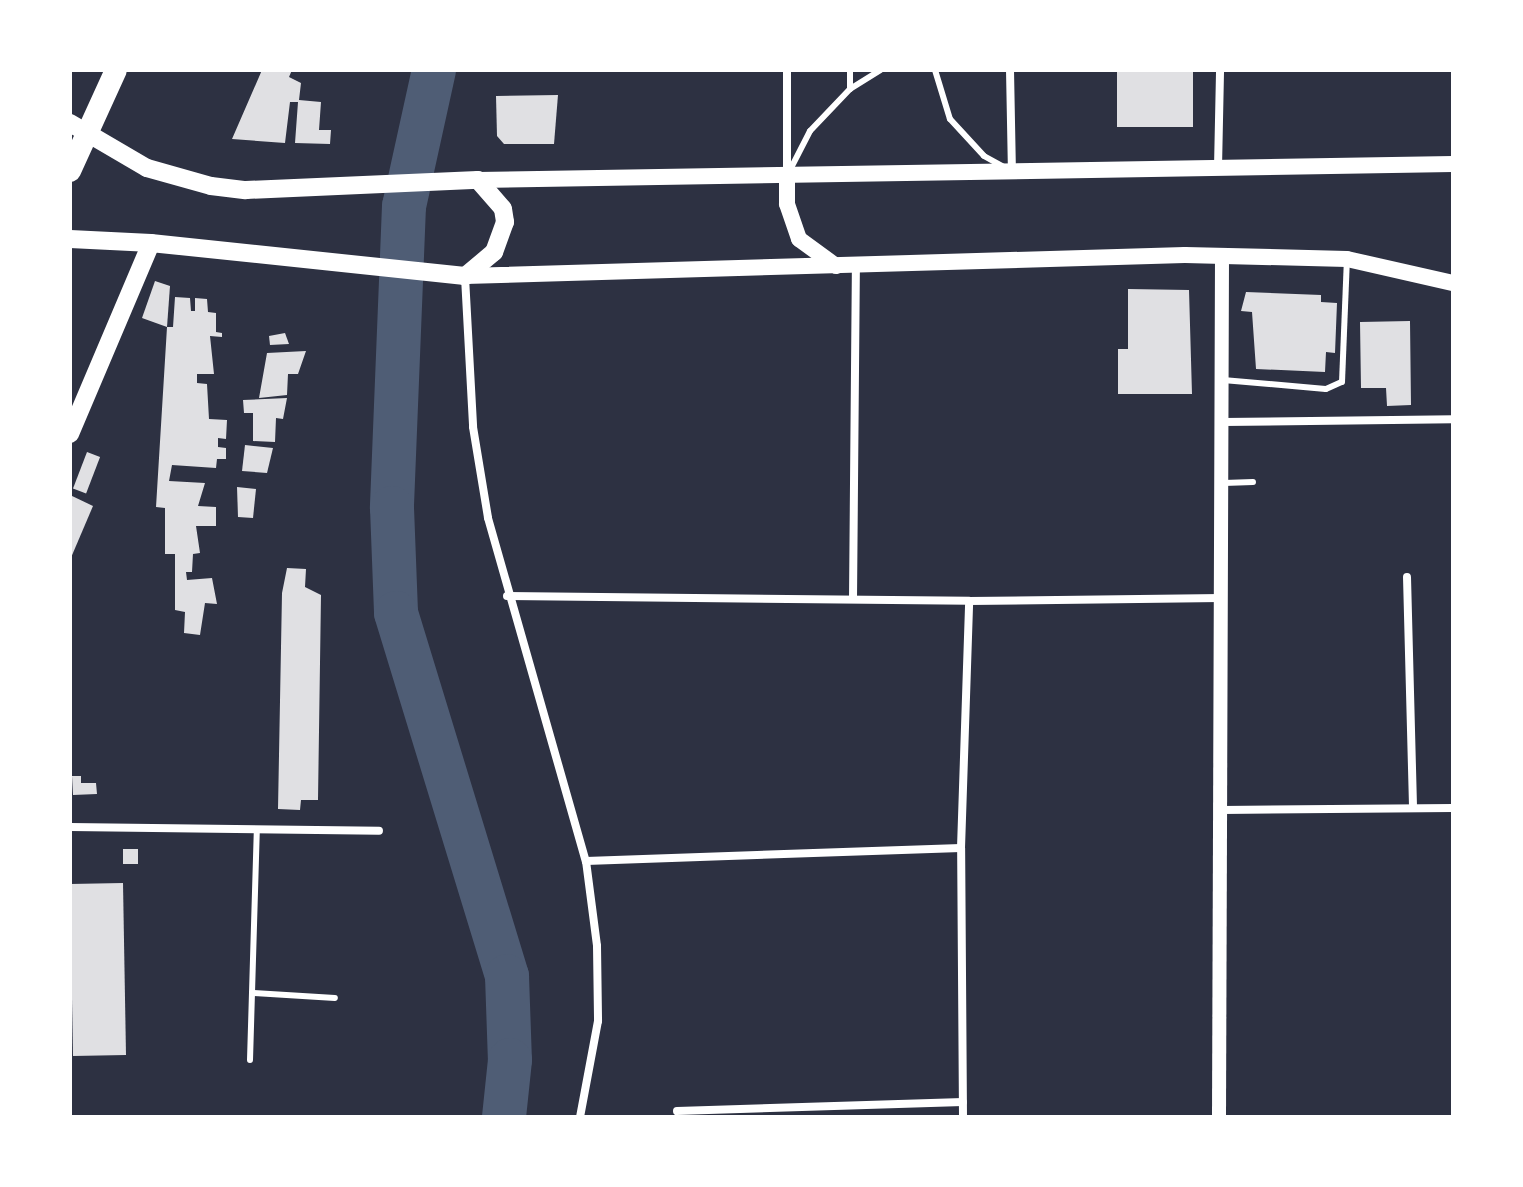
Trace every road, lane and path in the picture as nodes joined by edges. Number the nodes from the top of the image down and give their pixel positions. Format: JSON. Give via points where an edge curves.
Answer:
{"nodes":[{"id":1,"x":116,"y":70,"type":"edge"},
{"id":2,"x":787,"y":70,"type":"edge"},
{"id":3,"x":850,"y":70,"type":"edge"},
{"id":4,"x":881,"y":70,"type":"edge"},
{"id":5,"x":937,"y":70,"type":"edge"},
{"id":6,"x":1010,"y":70,"type":"edge"},
{"id":7,"x":1220,"y":70,"type":"edge"},
{"id":8,"x":850,"y":89,"type":"junction"},
{"id":9,"x":70,"y":123,"type":"edge"},
{"id":10,"x":1453,"y":164,"type":"edge"},
{"id":11,"x":1218,"y":169,"type":"junction"},
{"id":12,"x":70,"y":171,"type":"edge"},
{"id":13,"x":1012,"y":171,"type":"junction"},
{"id":14,"x":787,"y":177,"type":"junction"},
{"id":15,"x":478,"y":180,"type":"junction"},
{"id":16,"x":70,"y":239,"type":"edge"},
{"id":17,"x":151,"y":243,"type":"junction"},
{"id":18,"x":1222,"y":255,"type":"junction"},
{"id":19,"x":1347,"y":259,"type":"junction"},
{"id":20,"x":856,"y":266,"type":"junction"},
{"id":21,"x":838,"y":267,"type":"junction"},
{"id":22,"x":456,"y":276,"type":"junction"},
{"id":23,"x":1453,"y":283,"type":"edge"},
{"id":24,"x":1223,"y":380,"type":"junction"},
{"id":25,"x":1453,"y":419,"type":"edge"},
{"id":26,"x":1223,"y":422,"type":"junction"},
{"id":27,"x":70,"y":434,"type":"edge"},
{"id":28,"x":1253,"y":482,"type":"dead end"},
{"id":29,"x":1224,"y":483,"type":"junction"},
{"id":30,"x":1407,"y":577,"type":"dead end"},
{"id":31,"x":507,"y":596,"type":"junction"},
{"id":32,"x":1221,"y":598,"type":"junction"},
{"id":33,"x":853,"y":599,"type":"junction"},
{"id":34,"x":969,"y":601,"type":"junction"},
{"id":35,"x":1413,"y":808,"type":"junction"},
{"id":36,"x":1453,"y":808,"type":"edge"},
{"id":37,"x":1222,"y":810,"type":"junction"},
{"id":38,"x":70,"y":827,"type":"edge"},
{"id":39,"x":257,"y":829,"type":"junction"},
{"id":40,"x":379,"y":831,"type":"dead end"},
{"id":41,"x":961,"y":848,"type":"junction"},
{"id":42,"x":586,"y":861,"type":"junction"},
{"id":43,"x":252,"y":993,"type":"junction"},
{"id":44,"x":335,"y":998,"type":"dead end"},
{"id":45,"x":250,"y":1060,"type":"dead end"},
{"id":46,"x":963,"y":1102,"type":"junction"},
{"id":47,"x":677,"y":1111,"type":"dead end"},
{"id":48,"x":580,"y":1117,"type":"edge"},
{"id":49,"x":963,"y":1117,"type":"edge"},
{"id":50,"x":1219,"y":1117,"type":"edge"}],
"edges":[{"from":1,"to":12,"type":"highway"},
{"from":2,"to":14,"type":"street"},
{"from":3,"to":8,"type":"lane"},
{"from":4,"to":8,"type":"lane"},
{"from":5,"to":13,"type":"lane","via":[[950,119],[984,156]]},
{"from":6,"to":13,"type":"street"},
{"from":7,"to":11,"type":"street"},
{"from":8,"to":14,"type":"lane","via":[[810,131]]},
{"from":9,"to":15,"type":"main road","via":[[147,168],[179,180],[246,190]]},
{"from":10,"to":11,"type":"main road"},
{"from":11,"to":13,"type":"main road"},
{"from":13,"to":14,"type":"main road"},
{"from":14,"to":15,"type":"main road"},
{"from":14,"to":21,"type":"main road","via":[[787,204],[799,239]]},
{"from":15,"to":22,"type":"main road","via":[[503,209],[503,235],[494,252]]},
{"from":16,"to":17,"type":"main road"},
{"from":17,"to":22,"type":"main road"},
{"from":17,"to":27,"type":"main road"},
{"from":18,"to":19,"type":"main road"},
{"from":18,"to":20,"type":"main road"},
{"from":18,"to":24,"type":"street"},
{"from":19,"to":23,"type":"main road"},
{"from":19,"to":24,"type":"lane","via":[[1342,382],[1326,389],[1271,380]]},
{"from":20,"to":21,"type":"main road"},
{"from":20,"to":33,"type":"street"},
{"from":21,"to":22,"type":"main road"},
{"from":22,"to":31,"type":"street","via":[[473,427]]},
{"from":24,"to":26,"type":"street"},
{"from":25,"to":26,"type":"street"},
{"from":26,"to":29,"type":"street"},
{"from":28,"to":29,"type":"lane"},
{"from":29,"to":32,"type":"street"},
{"from":30,"to":35,"type":"street"},
{"from":31,"to":33,"type":"street"},
{"from":31,"to":42,"type":"street"},
{"from":32,"to":34,"type":"street"},
{"from":32,"to":37,"type":"street"},
{"from":33,"to":34,"type":"street"},
{"from":34,"to":41,"type":"street"},
{"from":35,"to":36,"type":"street"},
{"from":35,"to":37,"type":"street"},
{"from":37,"to":50,"type":"street"},
{"from":38,"to":39,"type":"street"},
{"from":39,"to":40,"type":"street"},
{"from":39,"to":43,"type":"lane"},
{"from":41,"to":42,"type":"street"},
{"from":41,"to":46,"type":"street"},
{"from":42,"to":48,"type":"street","via":[[597,946],[598,1021]]},
{"from":43,"to":44,"type":"lane"},
{"from":43,"to":45,"type":"lane"},
{"from":46,"to":47,"type":"street"},
{"from":46,"to":49,"type":"street"}]}
